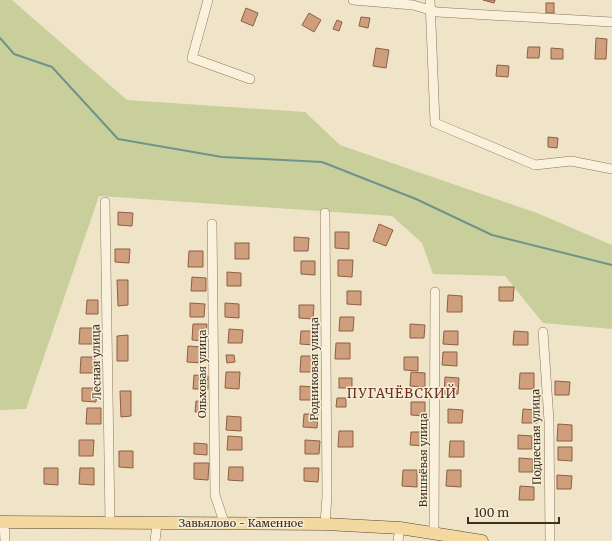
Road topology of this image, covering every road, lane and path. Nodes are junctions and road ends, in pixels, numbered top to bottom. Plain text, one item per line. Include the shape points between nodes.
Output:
1 (208, 0) edge
2 (353, 0) edge
3 (430, 4) edge
4 (612, 22) edge
5 (250, 79) dead end
6 (612, 169) edge
7 (105, 202) dead end
8 (325, 213) dead end
9 (212, 224) dead end
10 (435, 292) dead end
11 (543, 332) dead end
12 (2, 522) edge
13 (110, 522) junction
14 (224, 522) junction
15 (157, 523) junction
16 (325, 524) junction
17 (400, 528) junction
18 (434, 532) junction
19 (5, 541) edge
20 (156, 541) edge
21 (398, 541) edge
22 (482, 541) edge
23 (550, 541) edge

1 - 5 street via 192,58
2 - 3 street
3 - 4 street via 438,12
3 - 6 street via 435,123 535,164 571,162
7 - 13 street, Лесная улица
8 - 16 street, Родниковая улица
9 - 14 street, Ольховая улица via 215,495
10 - 18 street, Вишнёвая улица
11 - 23 street, Подлесная улица via 549,420
12 - 13 main road, Завьялово - Каменное
12 - 19 street
13 - 15 main road, Завьялово - Каменное
14 - 15 main road, Завьялово - Каменное
14 - 16 main road, Завьялово - Каменное
15 - 20 street
16 - 17 main road, Завьялово - Каменное
17 - 18 main road, Завьялово - Каменное
17 - 21 street
18 - 22 main road, Завьялово - Каменное

